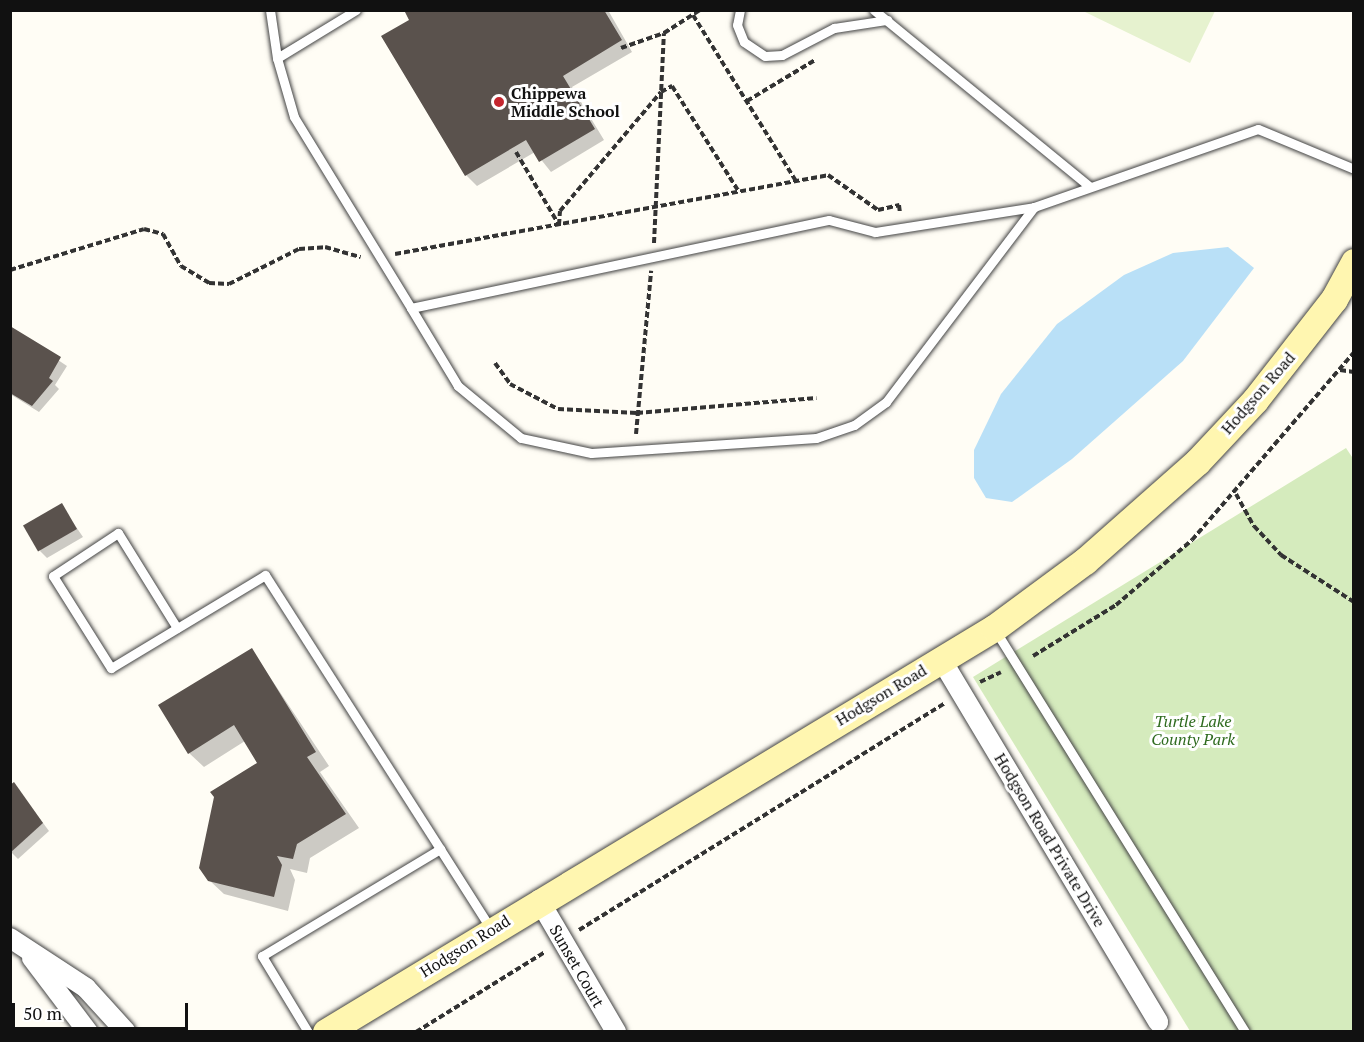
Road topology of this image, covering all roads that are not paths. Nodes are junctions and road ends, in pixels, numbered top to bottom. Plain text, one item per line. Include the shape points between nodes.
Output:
1 (270, 10) edge
2 (356, 10) edge
3 (740, 10) edge
4 (874, 10) edge
5 (888, 15) edge
6 (277, 58) junction
7 (1353, 169) edge
8 (1089, 186) junction
9 (1034, 207) junction
10 (1353, 262) edge
11 (411, 308) junction
12 (177, 628) junction
13 (994, 628) junction
14 (941, 659) junction
15 (440, 849) junction
16 (539, 900) junction
17 (490, 929) junction
18 (10, 938) edge
19 (29, 953) junction
20 (1158, 1022) dead end
21 (88, 1032) edge
22 (126, 1032) edge
23 (308, 1032) edge
24 (326, 1032) edge
25 (616, 1032) edge
26 (1245, 1032) edge

1 - 6 lane
2 - 6 lane
3 - 5 lane via 737,25 744,42 765,56 782,55 834,28
4 - 5 lane
5 - 8 lane
6 - 11 lane via 294,117
7 - 8 lane via 1258,129
8 - 9 lane
9 - 11 lane via 875,232 829,220
9 - 11 lane via 886,402 854,425 816,438 591,453 521,438 458,386
10 - 13 main road, Hodgson Road via 1309,333 1197,462 1084,561
12 - 12 lane via 111,669 53,576 118,533
12 - 15 lane via 265,574
13 - 14 main road, Hodgson Road
13 - 26 lane
14 - 16 main road, Hodgson Road
14 - 20 street, Hodgson Road Private Drive
15 - 17 lane
15 - 23 lane via 262,956
16 - 17 main road, Hodgson Road
16 - 25 street, Sunset Court
17 - 24 main road, Hodgson Road
18 - 19 street
19 - 21 street
19 - 22 street via 86,988

